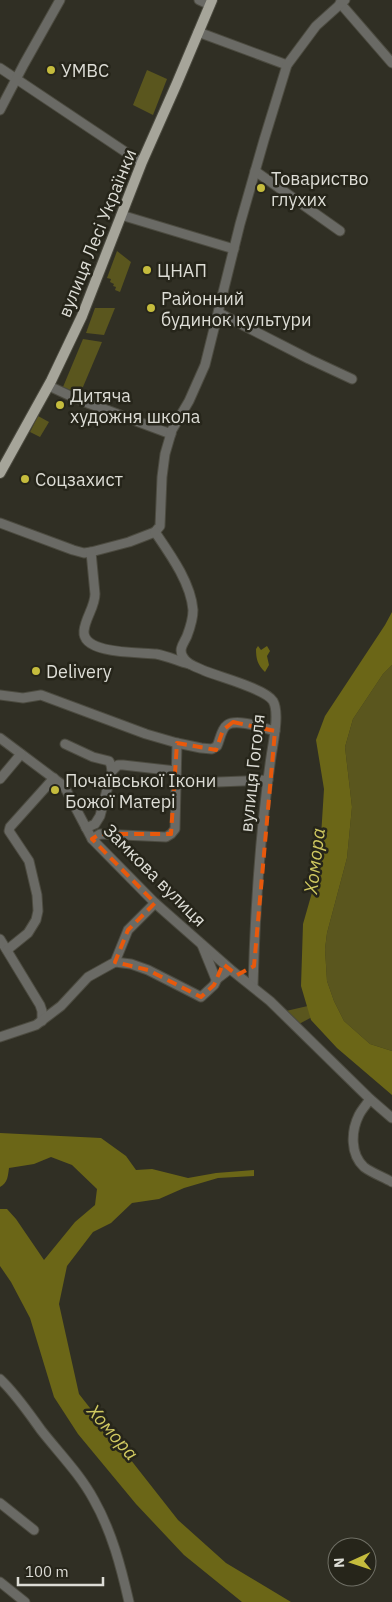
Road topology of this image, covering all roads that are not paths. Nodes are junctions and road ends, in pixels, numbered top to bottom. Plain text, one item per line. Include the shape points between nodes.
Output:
1 (60, 0) edge
2 (199, 0) edge
3 (211, 2) edge
4 (343, 2) edge
5 (198, 32) junction
6 (392, 63) edge
7 (287, 65) junction
8 (0, 68) edge
9 (15, 79) junction
10 (0, 110) edge
11 (142, 162) junction
12 (255, 171) junction
13 (121, 215) junction
14 (340, 230) dead end
15 (234, 248) junction
16 (219, 313) junction
17 (352, 379) dead end
18 (50, 384) junction
19 (172, 432) junction
20 (0, 473) edge
21 (0, 523) edge
22 (155, 532) junction
23 (91, 552) junction
24 (181, 648) junction
25 (170, 658) junction
26 (189, 664) junction
27 (0, 695) edge
28 (275, 731) junction
29 (0, 738) edge
30 (177, 743) junction
31 (65, 744) dead end
32 (21, 754) junction
33 (109, 761) junction
34 (123, 764) junction
35 (112, 771) junction
36 (176, 776) junction
37 (54, 778) junction
38 (0, 779) edge
39 (268, 780) junction
40 (91, 826) junction
41 (96, 836) junction
42 (155, 903) junction
43 (0, 941) edge
44 (201, 943) junction
45 (7, 950) junction
46 (115, 962) junction
47 (254, 966) junction
48 (234, 972) junction
49 (217, 979) junction
50 (253, 987) junction
51 (41, 1008) junction
52 (51, 1014) junction
53 (42, 1021) junction
54 (0, 1037) edge
55 (370, 1099) junction
56 (392, 1118) edge
57 (392, 1182) edge
58 (0, 1379) edge
59 (0, 1503) edge
60 (34, 1530) dead end
61 (0, 1582) edge
62 (25, 1602) edge
63 (129, 1602) edge

1 - 9 street
2 - 3 street
3 - 5 main road, вулиця Лесі Українки
4 - 6 street
4 - 7 street via 316,26
5 - 7 street
5 - 11 main road, вулиця Лесі Українки
7 - 12 street
8 - 9 street
9 - 10 street
9 - 11 street
11 - 13 main road, вулиця Лесі Українки
12 - 14 street
12 - 15 street
13 - 15 street
13 - 18 main road, вулиця Лесі Українки via 82,316
15 - 16 street
16 - 17 street
16 - 19 street via 205,365
18 - 19 street via 77,399
18 - 20 main road, вулиця Лесі Українки
19 - 22 street via 162,477 160,526
21 - 23 street via 73,550
22 - 23 street
22 - 24 street via 176,564 191,601 192,620
23 - 25 street, вулиця Гоголя via 95,600 84,632 89,642 115,652 139,652
24 - 25 street
24 - 26 street via 183,658
25 - 26 street, вулиця Гоголя
26 - 28 street, вулиця Гоголя via 261,690 274,704
27 - 30 street via 23,698 41,695
28 - 30 street via 233,722 223,730 217,746 212,749
28 - 39 street, вулиця Гоголя
29 - 32 street, Замкова вулиця
30 - 36 street
31 - 33 street
32 - 37 street, Замкова вулиця
32 - 38 street
33 - 34 street
33 - 35 street
34 - 35 street
34 - 36 street
35 - 40 street via 100,816
36 - 39 street via 218,782
36 - 41 street via 175,829 171,834
37 - 40 street, Замкова вулиця via 64,786
37 - 45 street via 10,827 9,831 29,861 38,911 28,933
39 - 47 street, вулиця Гоголя
40 - 41 street, Замкова вулиця
41 - 42 street, Замкова вулиця
42 - 44 street, Замкова вулиця
42 - 46 street via 128,930
43 - 45 street
44 - 48 street, Замкова вулиця
44 - 49 street
45 - 51 street
46 - 49 street via 148,970 201,997
46 - 52 street via 88,977
47 - 48 street via 250,971
47 - 50 street, вулиця Гоголя
48 - 49 street
48 - 50 street, Замкова вулиця
50 - 55 street, Замкова вулиця
51 - 52 street
51 - 53 street
52 - 53 street
53 - 54 street
55 - 56 street, Замкова вулиця
55 - 57 street via 354,1130 354,1150 365,1167
58 - 63 street via 12,1390 94,1500 108,1528
59 - 60 street
61 - 62 street

